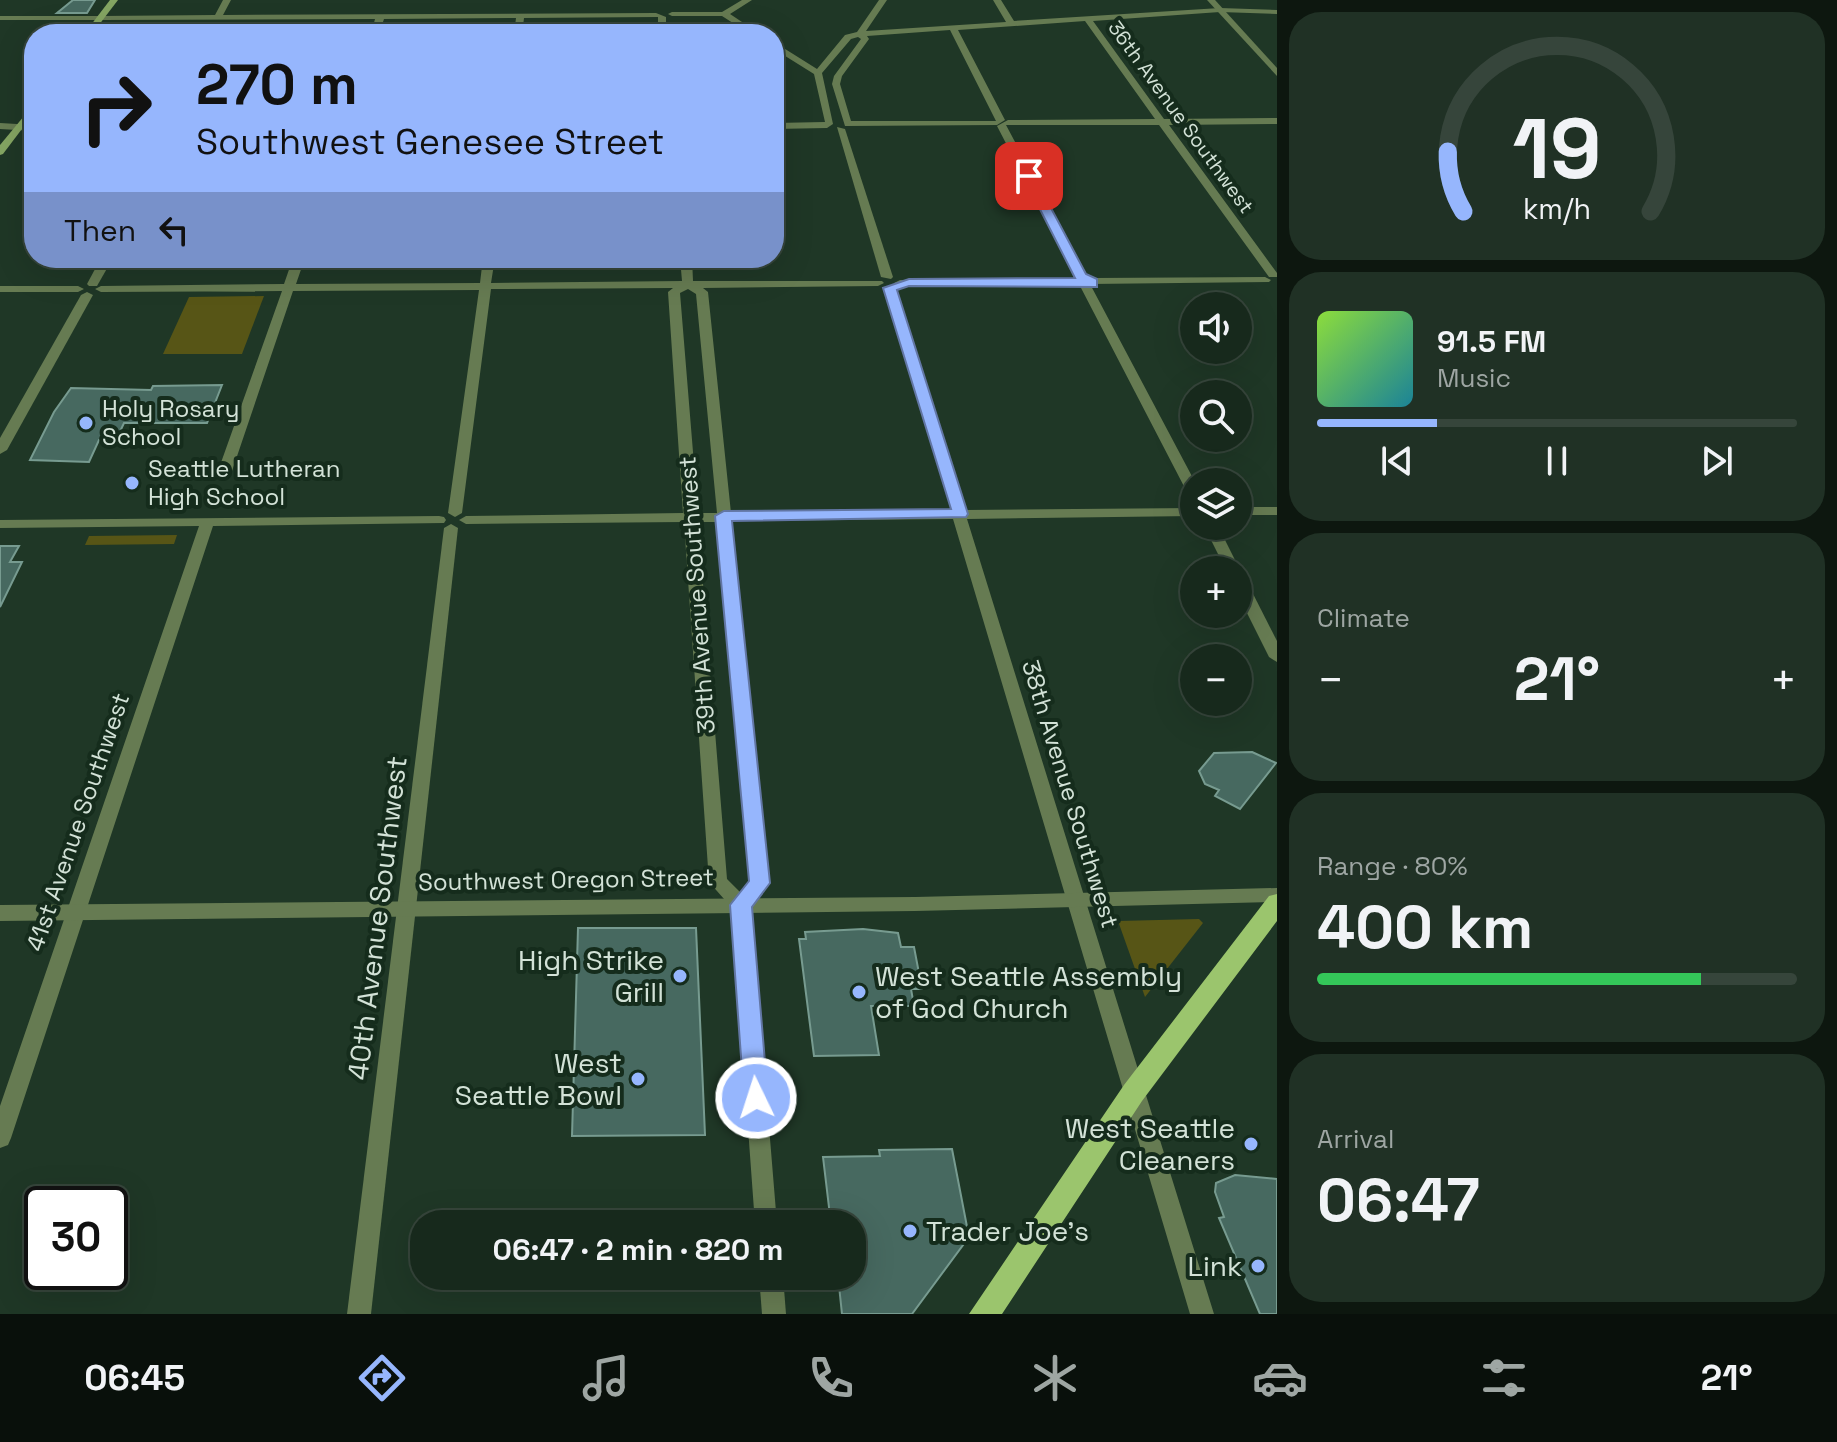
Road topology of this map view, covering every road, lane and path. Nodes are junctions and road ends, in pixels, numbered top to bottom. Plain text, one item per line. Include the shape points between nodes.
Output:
1 (114, 0) edge
2 (227, 0) edge
3 (335, 0) edge
4 (441, 0) edge
5 (550, 0) edge
6 (748, 0) edge
7 (883, 0) edge
8 (997, 0) edge
9 (1211, 0) edge
10 (1113, 6) dead end
11 (1220, 10) junction
12 (1277, 12) edge
13 (664, 14) junction
14 (724, 14) junction
15 (549, 16) junction
16 (380, 17) junction
17 (437, 17) junction
18 (520, 17) junction
19 (1121, 17) junction
20 (0, 18) edge
21 (100, 18) junction
22 (217, 18) junction
23 (239, 18) junction
24 (327, 18) junction
25 (1087, 19) junction
26 (96, 24) edge
27 (236, 24) edge
28 (378, 24) edge
29 (519, 24) edge
30 (663, 24) edge
31 (740, 24) edge
32 (1011, 24) junction
33 (953, 28) junction
34 (860, 34) junction
35 (784, 51) edge
36 (818, 73) junction
37 (1277, 73) edge
38 (24, 121) edge
39 (1277, 121) edge
40 (1163, 122) junction
41 (1001, 123) junction
42 (828, 124) junction
43 (845, 125) junction
44 (0, 126) edge
45 (784, 126) edge
46 (19, 128) junction
47 (24, 128) edge
48 (0, 152) edge
49 (102, 268) edge
50 (296, 268) edge
51 (488, 268) edge
52 (687, 268) edge
53 (1273, 279) edge
54 (1083, 281) junction
55 (889, 282) junction
56 (688, 284) junction
57 (486, 286) junction
58 (289, 287) junction
59 (0, 289) edge
60 (90, 289) junction
61 (0, 450) edge
62 (1181, 468) edge
63 (225, 471) dead end
64 (1252, 511) edge
65 (1277, 511) edge
66 (1180, 512) edge
67 (960, 514) junction
68 (724, 516) junction
69 (691, 517) junction
70 (453, 520) junction
71 (207, 523) junction
72 (0, 524) edge
73 (1252, 608) edge
74 (1277, 657) edge
75 (1277, 895) edge
76 (1075, 901) junction
77 (1277, 903) edge
78 (741, 905) junction
79 (406, 908) junction
80 (75, 912) junction
81 (0, 913) edge
82 (1133, 1093) junction
83 (0, 1138) edge
84 (765, 1210) edge
85 (772, 1290) edge
86 (359, 1314) edge
87 (774, 1314) edge
88 (984, 1314) edge
89 (1202, 1314) edge

1 - 21 main road
2 - 22 street
3 - 24 street
4 - 17 street
5 - 15 street
6 - 14 street
7 - 34 street
8 - 32 street
9 - 11 street
10 - 19 street, 36th Avenue Southwest
11 - 12 street
11 - 19 street
11 - 37 street
13 - 14 street
13 - 15 street
13 - 30 street
14 - 31 street
15 - 18 street
16 - 17 street
16 - 24 street
16 - 28 street
17 - 18 street
18 - 29 street
19 - 25 street
20 - 21 street
21 - 22 street
21 - 26 main road
22 - 23 street
23 - 24 street
23 - 27 street
25 - 32 street
25 - 40 street, 36th Avenue Southwest
32 - 33 street
33 - 34 street
33 - 41 street
34 - 36 street via 848,37
34 - 43 street, 38th Avenue Southwest via 865,39 836,84
35 - 36 street
36 - 42 street
38 - 46 main road
39 - 40 street
40 - 41 street
40 - 53 street, 36th Avenue Southwest
41 - 43 street
41 - 54 street
42 - 43 street
42 - 45 street
43 - 55 street, 38th Avenue Southwest
44 - 46 street
46 - 47 street
46 - 48 main road
49 - 60 street
50 - 58 street
51 - 57 street, 40th Avenue Southwest
52 - 56 street, 39th Avenue Southwest
53 - 54 street
54 - 55 street
54 - 62 street
55 - 56 street
55 - 67 street, 38th Avenue Southwest
56 - 57 street
56 - 68 street, 39th Avenue Southwest via 702,292
56 - 69 street, 39th Avenue Southwest via 674,292
57 - 58 street
57 - 70 street, 40th Avenue Southwest
58 - 60 street
58 - 63 street
59 - 60 street
60 - 61 street
64 - 65 street
66 - 67 street
67 - 68 street
67 - 76 street, 38th Avenue Southwest
68 - 69 street
68 - 78 street, 39th Avenue Southwest via 760,883
69 - 70 street
69 - 78 street, 39th Avenue Southwest via 718,882
70 - 71 street
70 - 79 street, 40th Avenue Southwest
71 - 72 street
71 - 80 street, 41st Avenue Southwest
73 - 74 street
75 - 76 street, Southwest Oregon Street
76 - 78 street, Southwest Oregon Street
76 - 82 street, 38th Avenue Southwest
77 - 82 main road
78 - 79 street, Southwest Oregon Street
78 - 84 street
79 - 80 street, Southwest Oregon Street
79 - 86 street, 40th Avenue Southwest
80 - 81 street, Southwest Oregon Street
80 - 83 street, 41st Avenue Southwest
82 - 88 main road
82 - 89 street, 38th Avenue Southwest
85 - 87 street

